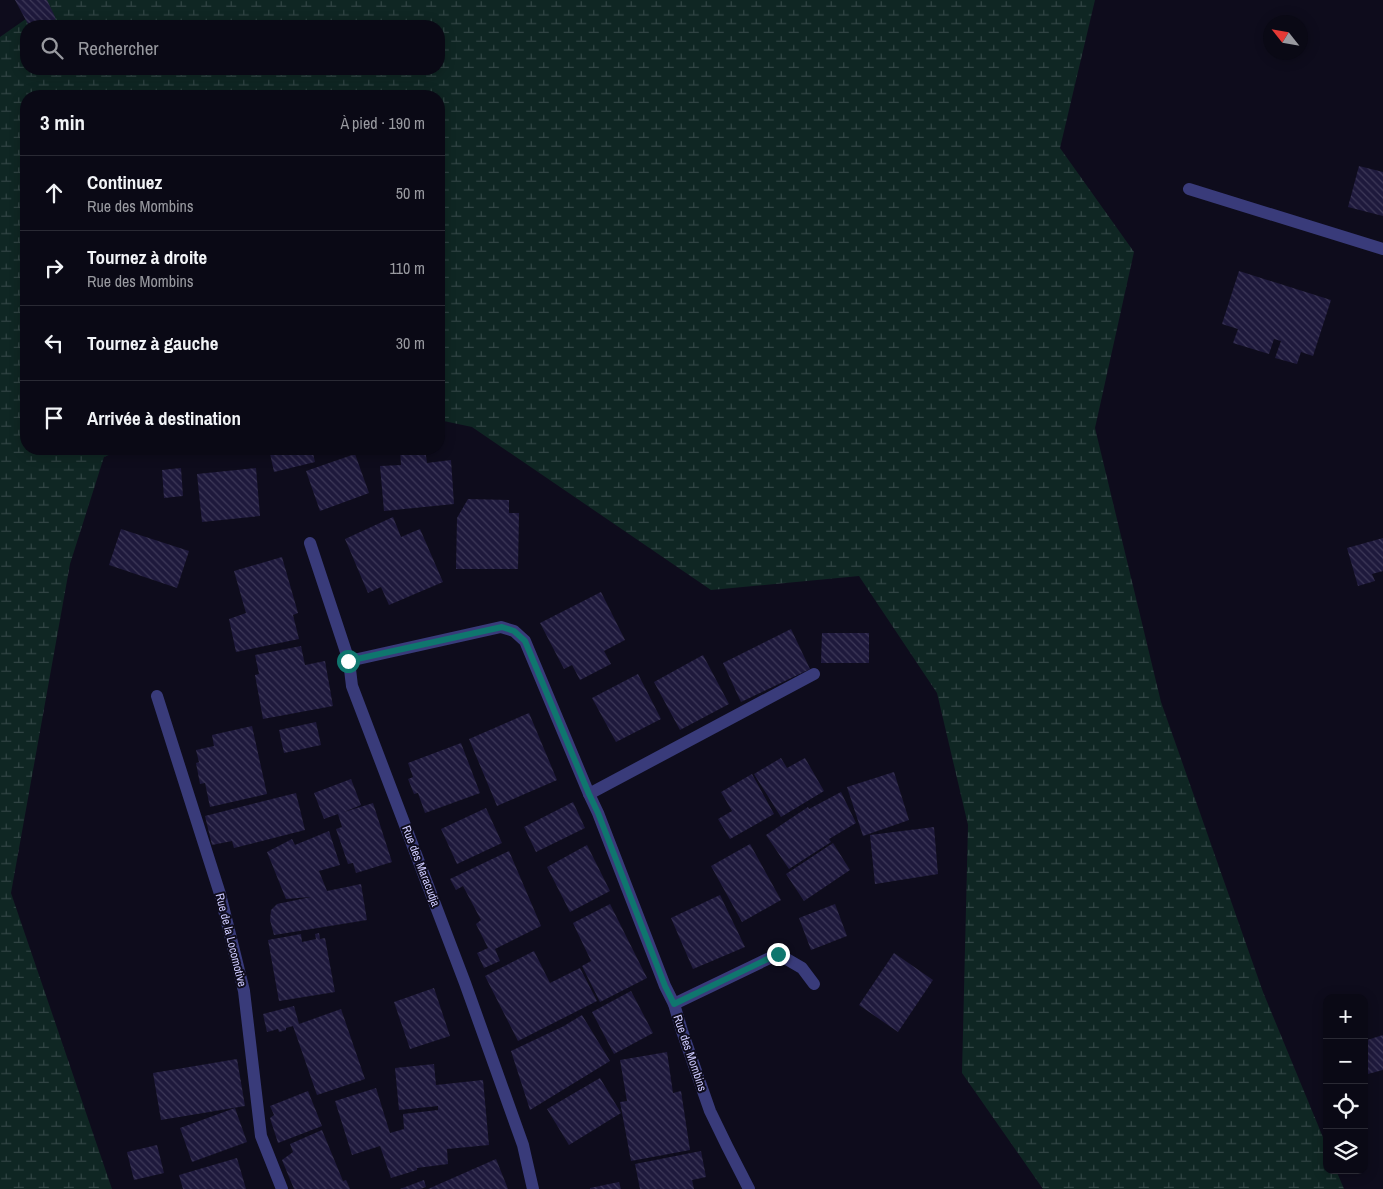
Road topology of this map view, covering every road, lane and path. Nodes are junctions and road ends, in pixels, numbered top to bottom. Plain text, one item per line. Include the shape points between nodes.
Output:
1 (1189, 189) dead end
2 (1383, 249) edge
3 (310, 542) dead end
4 (348, 661) junction
5 (814, 674) dead end
6 (157, 696) dead end
7 (589, 794) junction
8 (814, 984) dead end
9 (674, 1004) junction
10 (282, 1189) edge
11 (533, 1189) edge
12 (749, 1189) edge

1 - 2 street
3 - 4 street, Rue des Maracudja
4 - 7 street, Rue des Mombins via 502,627 514,631 525,641
4 - 11 street, Rue des Maracudja via 352,686 466,983 523,1145
5 - 7 street
6 - 10 street, Rue de la Locomotive via 220,894 242,981 261,1136
7 - 9 street, Rue des Mombins
8 - 9 street via 802,968 778,954
9 - 12 street, Rue des Mombins via 710,1111

